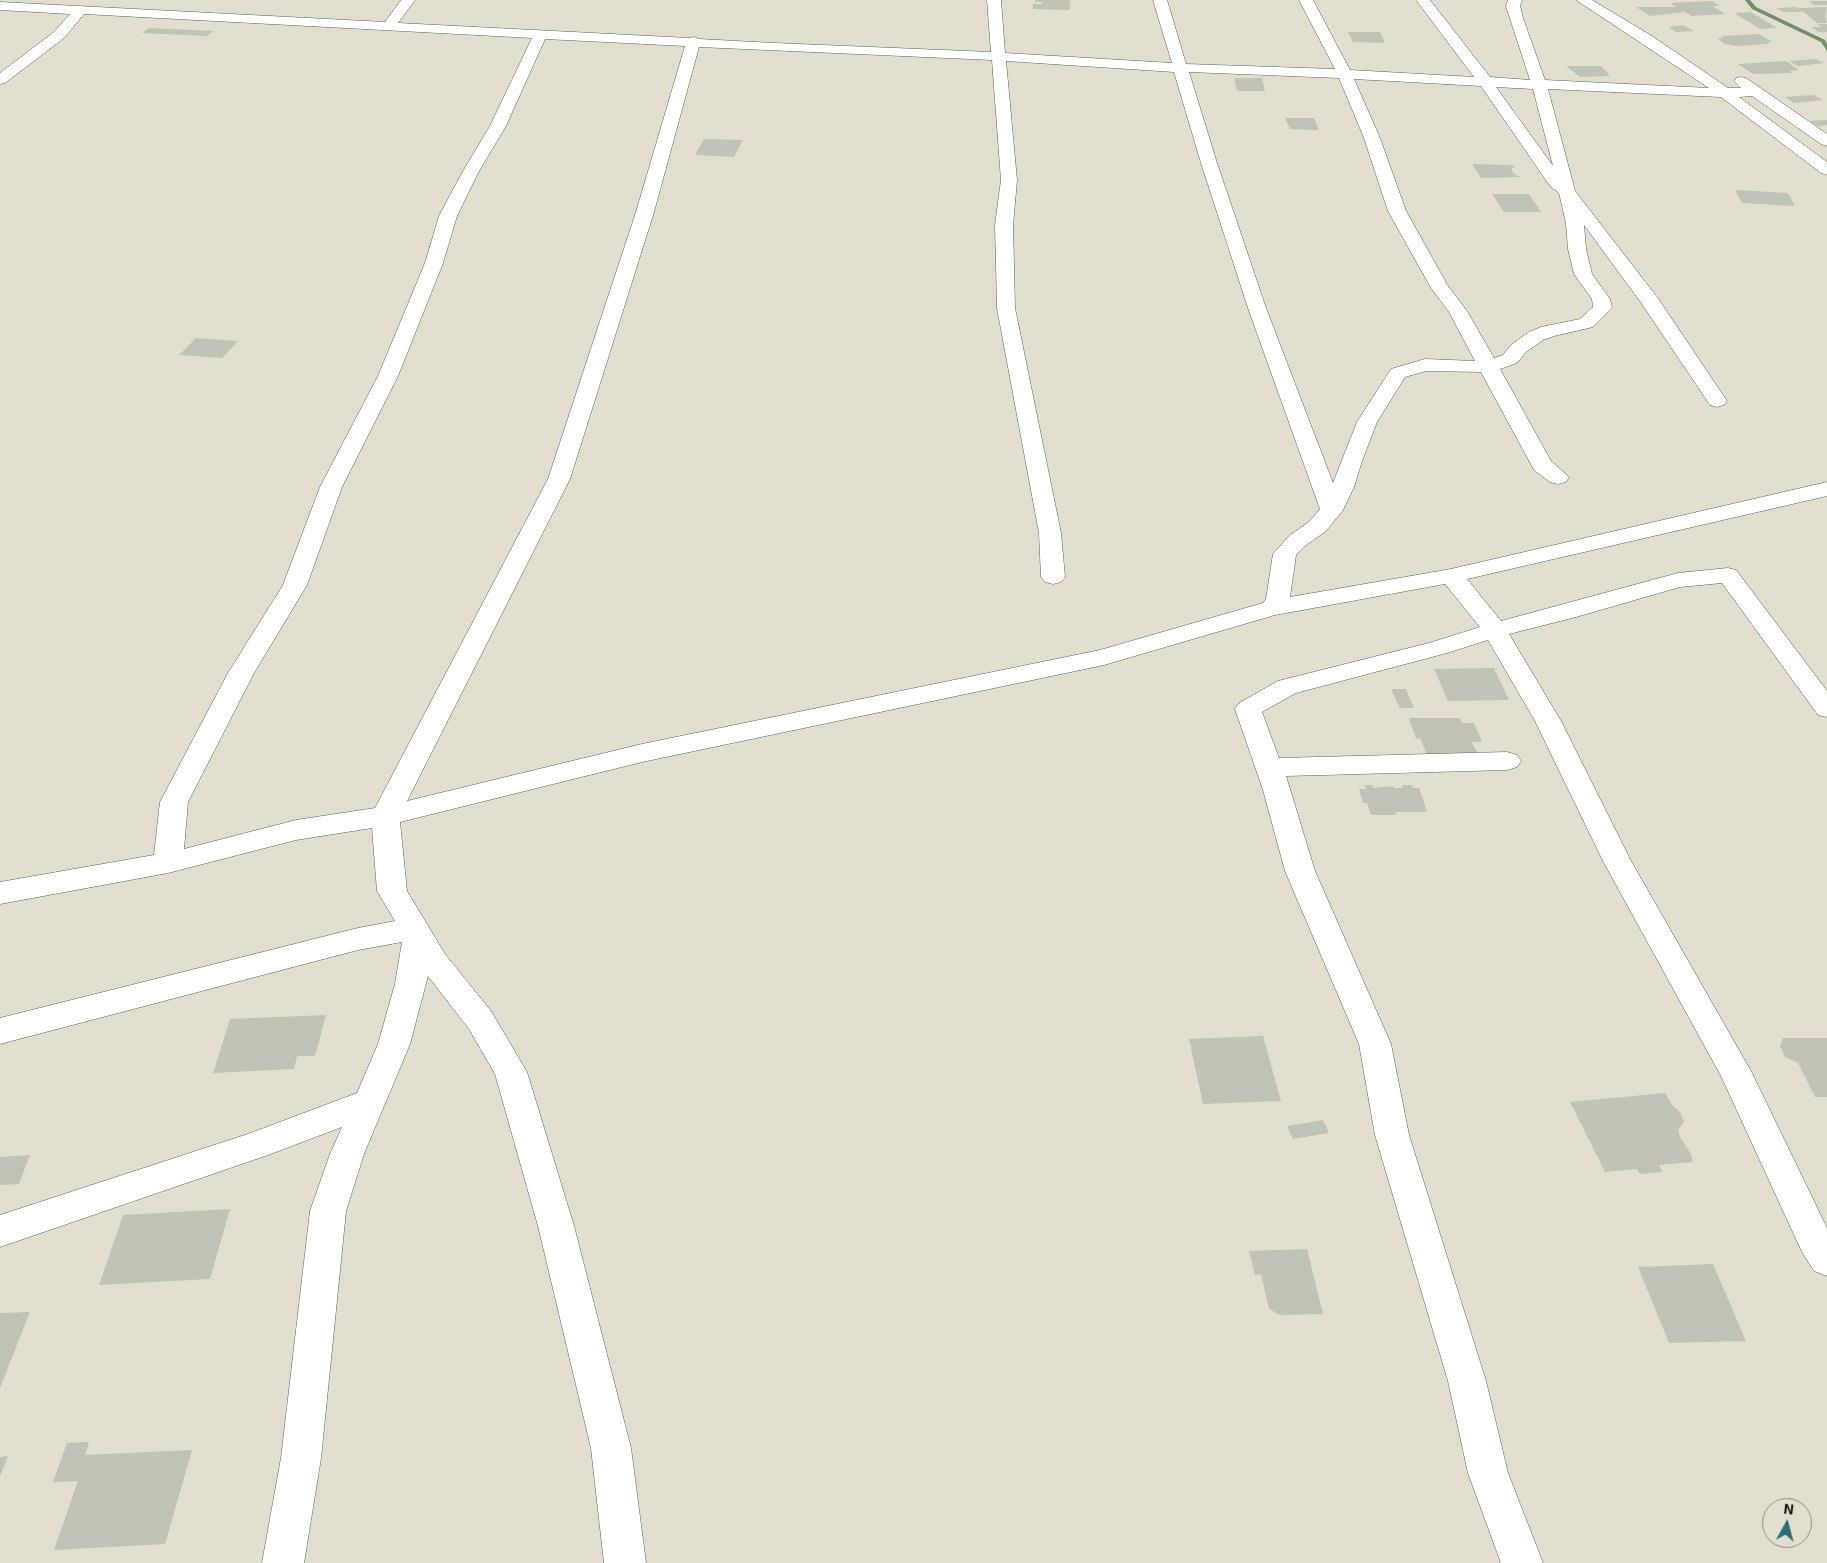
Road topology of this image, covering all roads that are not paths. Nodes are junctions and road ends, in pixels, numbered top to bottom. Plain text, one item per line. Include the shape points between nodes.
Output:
1 (408, 0) edge
2 (994, 0) edge
3 (1160, 0) edge
4 (1306, 0) edge
5 (1423, 0) edge
6 (1515, 0) edge
7 (1583, 0) edge
8 (0, 6) edge
9 (257, 6) dead end
10 (81, 10) junction
11 (245, 19) junction
12 (389, 26) junction
13 (540, 35) junction
14 (694, 41) junction
15 (999, 56) junction
16 (1181, 67) junction
17 (1344, 74) junction
18 (1728, 74) dead end
19 (0, 80) edge
20 (1484, 81) junction
21 (1540, 84) junction
22 (1755, 91) junction
23 (1726, 93) junction
24 (1827, 141) edge
25 (1827, 170) edge
26 (1567, 191) junction
27 (1489, 366) junction
28 (1716, 401) dead end
29 (1558, 477) dead end
30 (1827, 489) edge
31 (1332, 510) junction
32 (1451, 576) junction
33 (1053, 577) dead end
34 (1272, 608) junction
35 (1494, 630) junction
36 (1827, 709) edge
37 (1507, 761) dead end
38 (1269, 767) junction
39 (385, 816) junction
40 (168, 863) junction
41 (0, 894) edge
42 (416, 932) junction
43 (0, 1031) edge
44 (369, 1102) junction
45 (0, 1231) edge
46 (1827, 1260) edge
47 (283, 1563) edge
48 (625, 1563) edge
49 (1522, 1563) edge

1 - 12 street
2 - 15 street
3 - 16 street
4 - 17 street
5 - 20 street
6 - 21 street via 1516,18
7 - 23 street
8 - 10 street
9 - 11 street
10 - 11 street
10 - 19 street via 59,35
11 - 12 street
12 - 13 street
13 - 14 street
13 - 40 street via 498,126 448,216 434,264 388,376 331,487 295,585 241,673 174,802
14 - 15 street
14 - 39 street via 645,212 559,478
15 - 16 street
15 - 33 street via 1009,180 1004,225 1006,308 1050,533
16 - 17 street
16 - 31 street via 1257,308
17 - 20 street
17 - 27 street via 1372,138 1397,211
18 - 22 street
20 - 21 street
20 - 26 street via 1556,182
21 - 23 street
21 - 26 street
22 - 23 street
22 - 24 street
23 - 25 street
26 - 27 street via 1583,274 1601,299 1602,308 1586,323 1536,336 1510,359
26 - 28 street via 1650,301
27 - 29 street via 1542,465
27 - 31 street via 1425,365 1398,373 1367,422 1344,487
30 - 32 street
31 - 34 street via 1285,554 1278,599
32 - 34 street
32 - 35 street
34 - 39 street via 1104,657 642,753
35 - 36 street via 1678,580 1728,575
35 - 38 street via 1287,687 1248,709
35 - 46 street via 1548,721 1616,861 1736,1073
37 - 38 street
38 - 49 street via 1300,871 1375,1044 1392,1135 1467,1381 1488,1473
39 - 40 street via 296,830
39 - 42 street via 392,891
40 - 41 street
42 - 43 street via 358,939
42 - 44 street via 412,984 394,1044
42 - 48 street via 434,962 480,1020 511,1072 556,1226 611,1448
44 - 45 street via 256,1145
44 - 47 street via 328,1211 301,1458

